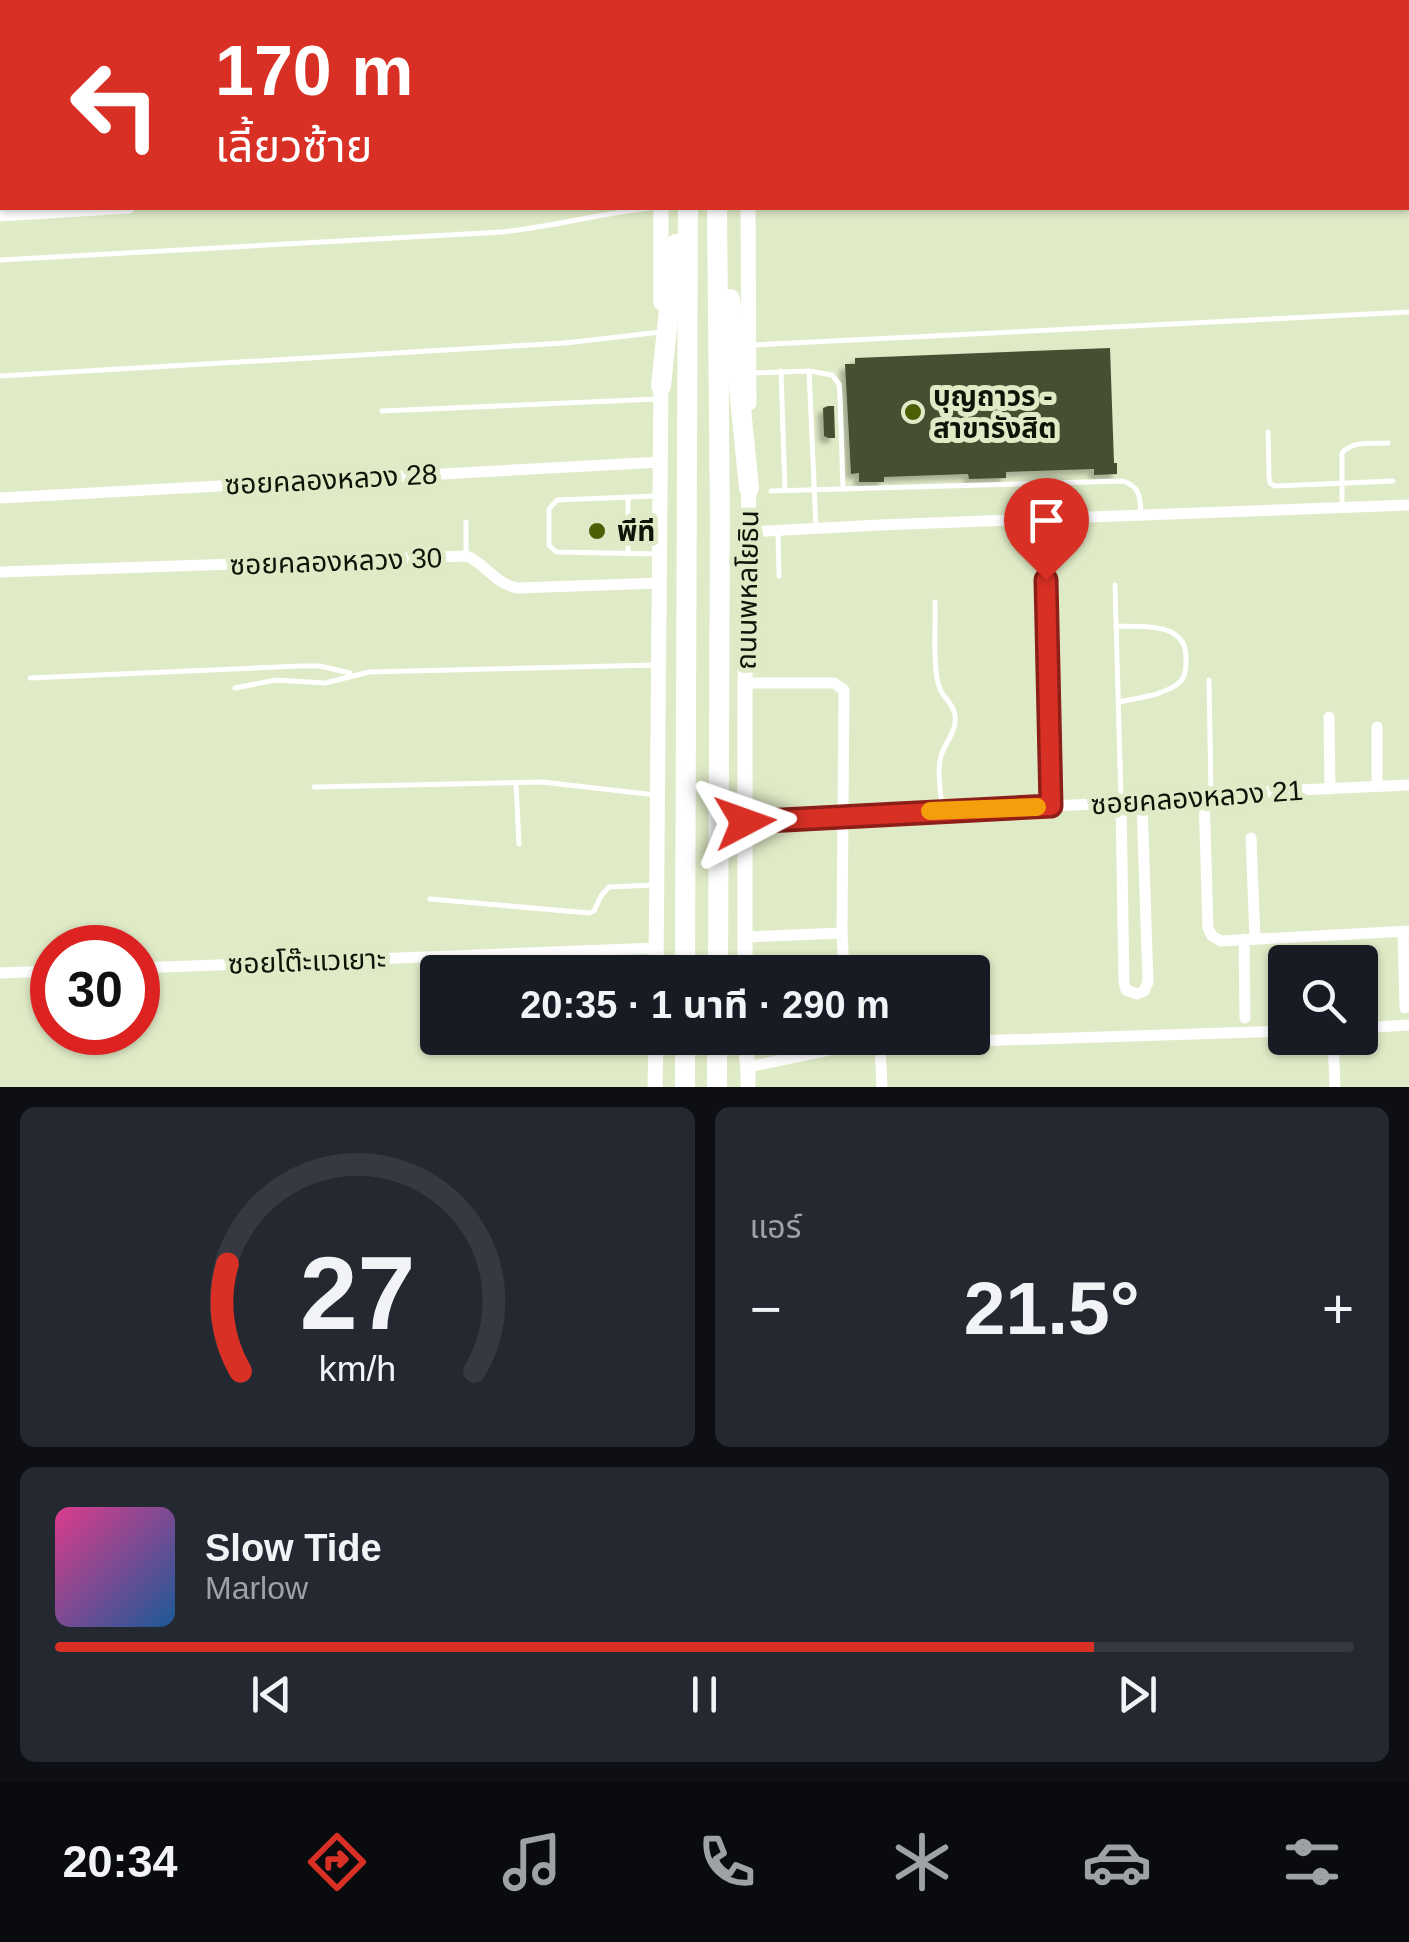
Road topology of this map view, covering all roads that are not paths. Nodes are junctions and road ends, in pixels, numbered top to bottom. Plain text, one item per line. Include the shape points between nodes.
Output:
1 (97, 210) edge
2 (630, 210) edge
3 (662, 210) edge
4 (680, 210) edge
5 (688, 210) edge
6 (719, 210) edge
7 (719, 210) edge
8 (748, 210) edge
9 (0, 216) edge
10 (0, 260) edge
11 (1409, 312) edge
12 (662, 332) junction
13 (749, 345) junction
14 (781, 371) junction
15 (809, 371) junction
16 (749, 373) junction
17 (0, 376) edge
18 (661, 392) junction
19 (382, 411) dead end
20 (1268, 432) dead end
21 (1388, 443) dead end
22 (661, 462) junction
23 (1393, 481) dead end
24 (1341, 484) junction
25 (749, 488) junction
26 (843, 489) junction
27 (814, 490) junction
28 (771, 491) dead end
29 (785, 491) junction
30 (661, 496) junction
31 (628, 497) junction
32 (0, 498) edge
33 (1409, 505) edge
34 (1342, 507) junction
35 (1141, 515) junction
36 (466, 522) dead end
37 (816, 528) junction
38 (778, 530) junction
39 (748, 532) junction
40 (628, 554) junction
41 (661, 554) junction
42 (466, 556) junction
43 (0, 572) edge
44 (780, 576) dead end
45 (1046, 580) dead end
46 (660, 583) junction
47 (1115, 585) dead end
48 (936, 602) dead end
49 (1116, 626) junction
50 (660, 665) junction
51 (353, 674) junction
52 (30, 678) dead end
53 (1209, 680) dead end
54 (745, 683) junction
55 (234, 688) dead end
56 (1118, 702) junction
57 (1329, 717) dead end
58 (1377, 727) dead end
59 (516, 783) junction
60 (1409, 785) edge
61 (1377, 786) junction
62 (314, 787) dead end
63 (1330, 789) junction
64 (1208, 795) junction
65 (659, 796) junction
66 (1142, 802) junction
67 (1121, 803) junction
68 (1051, 806) junction
69 (942, 811) junction
70 (842, 815) junction
71 (745, 822) junction
72 (1251, 838) dead end
73 (518, 844) dead end
74 (658, 885) junction
75 (430, 899) dead end
76 (1406, 932) edge
77 (842, 933) junction
78 (745, 937) junction
79 (1249, 939) junction
80 (657, 948) junction
81 (657, 955) edge
82 (685, 955) edge
83 (718, 955) edge
84 (745, 955) edge
85 (843, 955) edge
86 (160, 967) edge
87 (30, 972) edge
88 (0, 973) edge
89 (1405, 1008) dead end
90 (1245, 1018) dead end
91 (1409, 1025) edge
92 (1378, 1027) edge
93 (1268, 1032) edge
94 (990, 1040) edge
95 (656, 1055) edge
96 (685, 1055) edge
97 (717, 1055) edge
98 (741, 1055) edge
99 (746, 1055) edge
100 (806, 1055) edge
101 (881, 1055) edge
102 (1333, 1055) edge
103 (748, 1067) junction
104 (655, 1087) edge
105 (685, 1087) edge
106 (717, 1087) edge
107 (738, 1087) edge
108 (748, 1087) edge
109 (882, 1087) edge
110 (1334, 1087) edge

1 - 9 street
2 - 10 lane via 502,232
3 - 12 main road
4 - 18 highway
5 - 82 highway
6 - 25 highway
7 - 83 highway, ถนนพหลโยธิน
8 - 13 main road, ถนนพหลโยธิน
11 - 13 lane
12 - 17 lane
12 - 18 main road
13 - 16 main road, ถนนพหลโยธิน
14 - 15 lane
14 - 16 lane
14 - 29 lane
15 - 26 lane via 832,375 838,384
15 - 27 lane
16 - 25 main road, ถนนพหลโยธิน
18 - 19 lane
18 - 22 main road
20 - 24 lane via 1275,486
21 - 24 lane via 1347,447
22 - 30 main road
22 - 32 street, ซอยคลองหลวง 28
23 - 24 lane
24 - 34 lane
25 - 39 main road, ถนนพหลโยธิน
26 - 27 lane
26 - 35 lane via 1124,481 1139,492
27 - 29 lane
27 - 37 lane
28 - 29 lane
30 - 31 lane
30 - 41 main road
31 - 40 lane
31 - 40 lane via 557,500 549,509 548,545 556,552
33 - 34 street
34 - 35 street
35 - 37 street
36 - 42 lane
37 - 38 street
38 - 39 street
38 - 44 lane
39 - 54 main road, ถนนพหลโยธิน
40 - 41 lane
41 - 46 main road
42 - 43 street, ซอยคลองหลวง 30
42 - 46 street, ซอยคลองหลวง 30 via 497,581 518,588
45 - 68 lane
46 - 50 main road
47 - 49 lane
48 - 69 lane via 937,676 956,713 940,762
49 - 56 lane
49 - 56 lane via 1154,627 1186,644 1179,683
50 - 51 lane
50 - 65 main road
51 - 52 lane via 300,666
51 - 55 lane via 325,683 276,680
53 - 64 lane
54 - 70 street via 834,683 844,690
54 - 71 main road, ถนนพหลโยธิน
56 - 67 lane
57 - 63 street
58 - 61 street
59 - 62 lane
59 - 65 lane
59 - 73 lane
60 - 61 street, ซอยคลองหลวง 21
61 - 63 street, ซอยคลองหลวง 21
63 - 64 street, ซอยคลองหลวง 21
64 - 66 street, ซอยคลองหลวง 21
64 - 79 street via 1208,928 1222,941
65 - 74 main road
66 - 67 street, ซอยคลองหลวง 21
66 - 67 street via 1148,982 1137,994 1124,982
67 - 68 street, ซอยคลองหลวง 21
68 - 69 street, ซอยคลองหลวง 21
69 - 70 street, ซอยคลองหลวง 21
70 - 71 street, ซอยคลองหลวง 21
70 - 77 street
71 - 78 main road, ถนนพหลโยธิน
72 - 79 street
74 - 75 lane via 609,887 589,912
74 - 80 main road
76 - 79 street
76 - 89 street
77 - 78 street
77 - 85 street
78 - 84 main road, ถนนพหลโยธิน
79 - 90 street
80 - 81 main road
80 - 86 street, ซอยโต๊ะแวเยาะ
87 - 88 street
91 - 92 street
93 - 94 street
95 - 104 main road
96 - 105 highway
97 - 106 highway
98 - 107 main road
99 - 103 main road
100 - 103 street
101 - 109 street
102 - 110 street
103 - 108 main road

